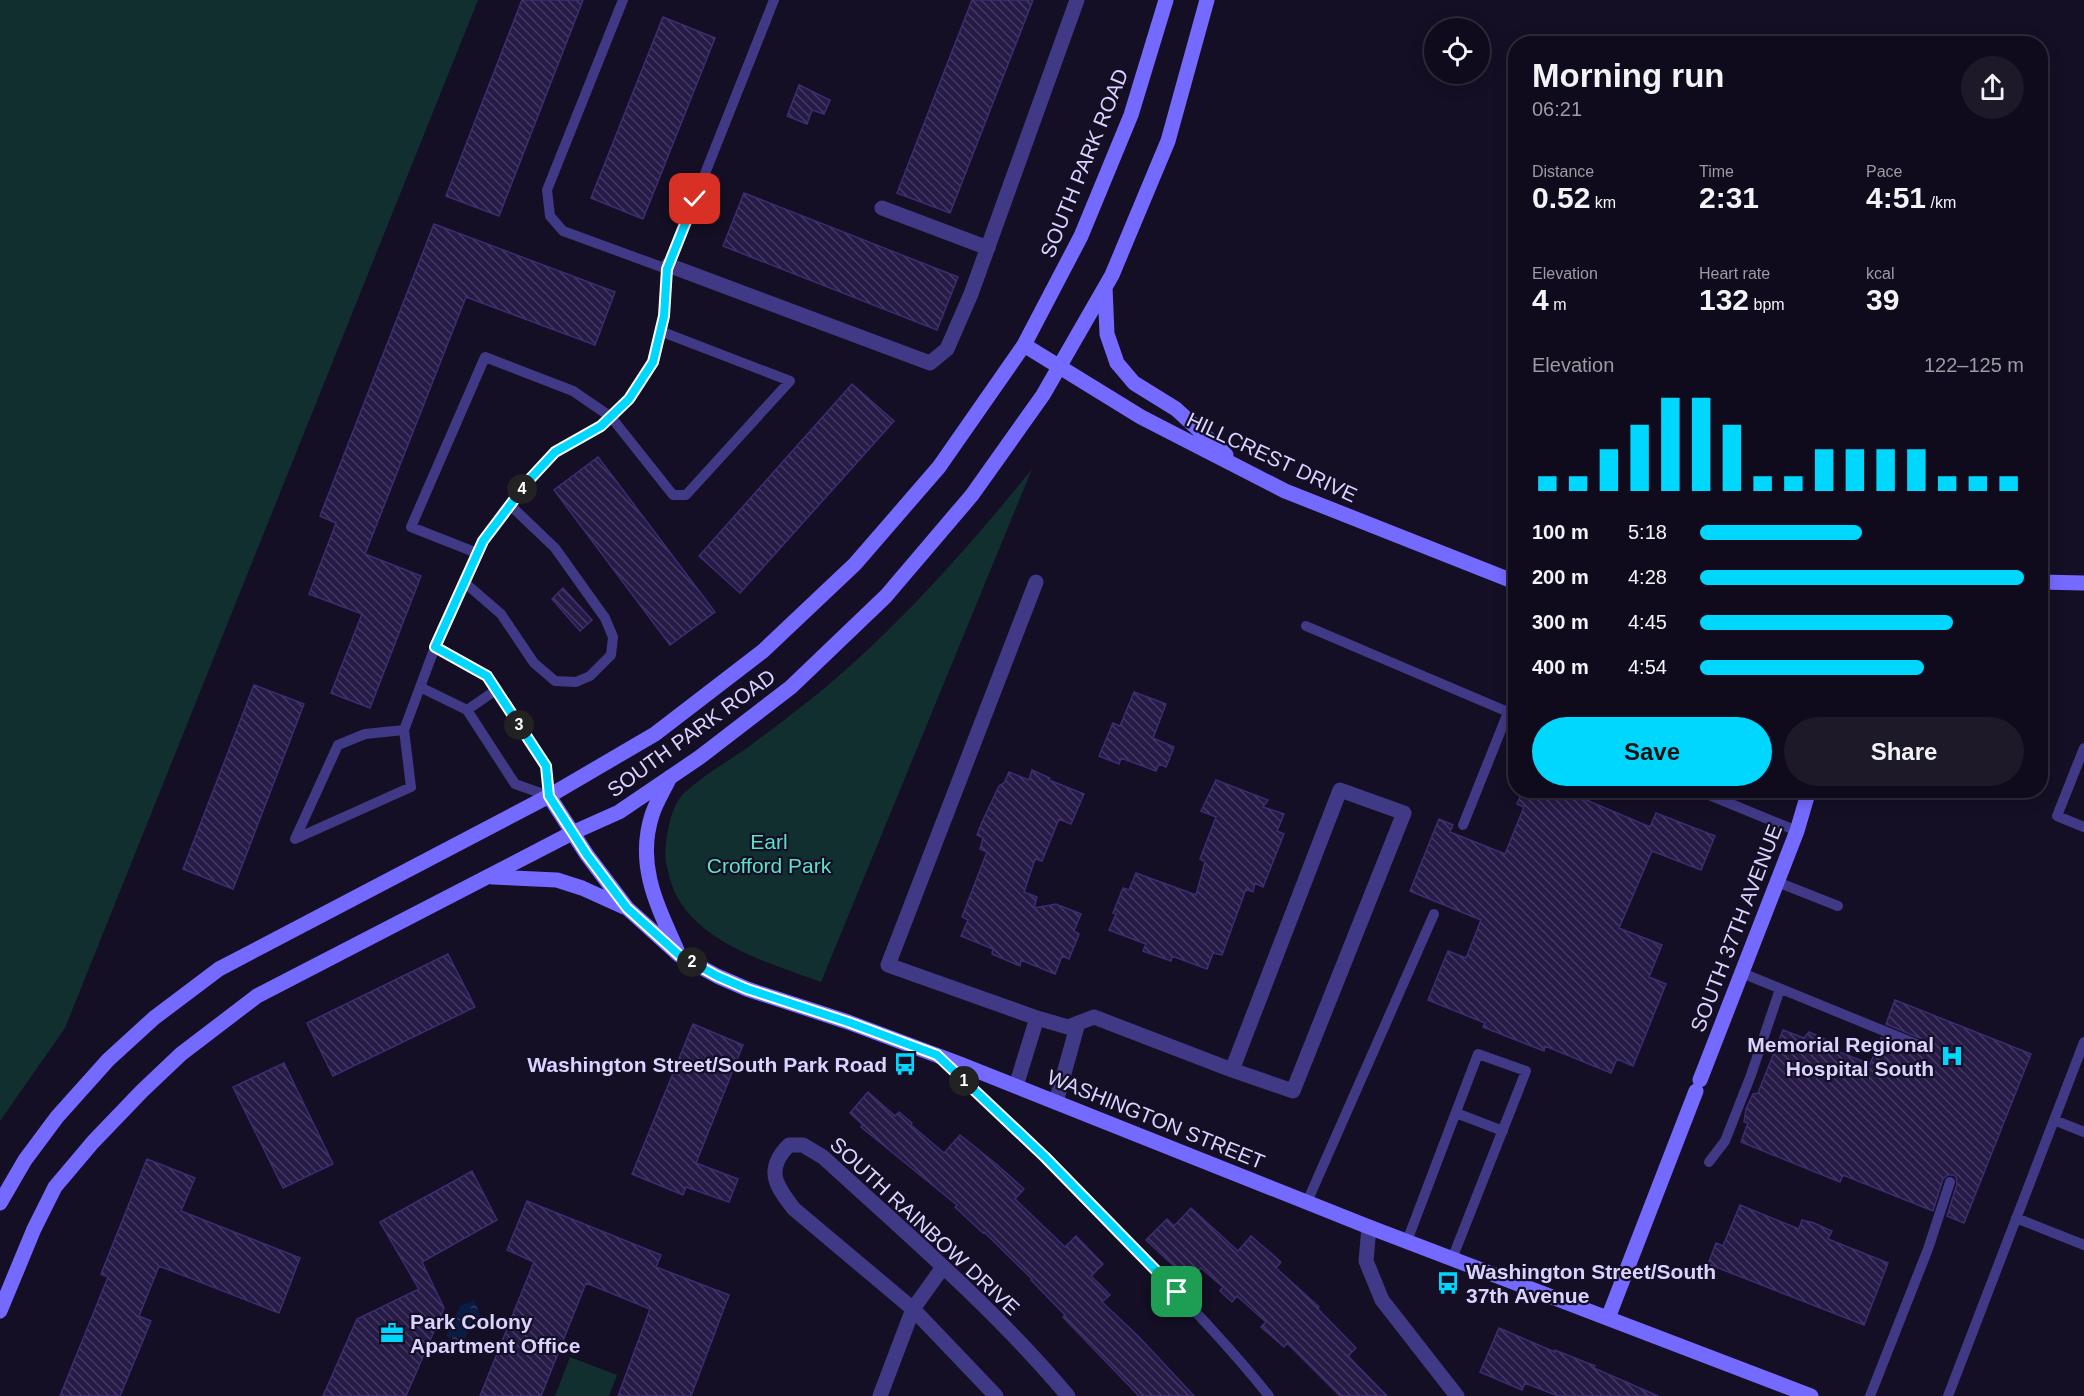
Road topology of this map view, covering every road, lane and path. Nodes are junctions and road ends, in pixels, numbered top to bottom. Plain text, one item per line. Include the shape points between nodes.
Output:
1 (623, 0) edge
2 (774, 0) edge
3 (1077, 0) edge
4 (1166, 0) edge
5 (1207, 0) edge
6 (882, 208) dead end
7 (988, 248) junction
8 (668, 267) junction
9 (1105, 287) junction
10 (660, 331) junction
11 (1023, 345) junction
12 (1059, 368) junction
13 (611, 417) junction
14 (1242, 469) junction
15 (510, 505) junction
16 (477, 553) junction
17 (1508, 579) edge
18 (464, 582) junction
19 (1036, 582) dead end
20 (2048, 582) edge
21 (2084, 583) edge
22 (1306, 626) dead end
23 (435, 647) junction
24 (420, 687) junction
25 (496, 690) junction
26 (467, 710) junction
27 (1508, 713) edge
28 (1508, 721) edge
29 (404, 730) junction
30 (2084, 748) edge
31 (671, 776) junction
32 (549, 796) junction
33 (1717, 798) edge
34 (1807, 798) edge
35 (1463, 825) dead end
36 (2084, 827) edge
37 (1797, 831) junction
38 (572, 834) junction
39 (489, 877) junction
40 (1778, 882) junction
41 (1838, 906) dead end
42 (627, 908) junction
43 (1434, 914) dead end
44 (679, 955) junction
45 (1742, 973) junction
46 (1780, 989) junction
47 (1036, 1018) junction
48 (1078, 1023) junction
49 (2084, 1041) edge
50 (1916, 1044) dead end
51 (937, 1055) junction
52 (1232, 1070) junction
53 (1016, 1086) junction
54 (1056, 1102) junction
55 (1456, 1113) junction
56 (2054, 1120) junction
57 (1503, 1131) junction
58 (2084, 1132) edge
59 (1709, 1162) dead end
60 (1950, 1182) dead end
61 (1307, 1202) junction
62 (0, 1203) edge
63 (2016, 1218) junction
64 (1369, 1227) junction
65 (1407, 1241) junction
66 (2084, 1245) edge
67 (1452, 1259) junction
68 (943, 1267) junction
69 (913, 1309) junction
70 (0, 1311) edge
71 (1608, 1318) junction
72 (880, 1396) edge
73 (996, 1396) edge
74 (1068, 1396) edge
75 (1269, 1396) edge
76 (1457, 1396) edge
77 (1811, 1396) edge
78 (1870, 1396) edge
79 (1948, 1396) edge

1 - 8 lane via 547,190 550,216 563,231
2 - 8 lane
3 - 7 street
4 - 11 street, SOUTH PARK ROAD via 1131,115 1081,236
5 - 9 street, SOUTH PARK ROAD via 1168,141
6 - 7 street
7 - 8 street via 947,349 930,363
8 - 10 lane
9 - 12 street, SOUTH PARK ROAD
9 - 14 street via 1107,334 1118,363 1134,383 1176,409
10 - 13 lane via 653,362 629,399
10 - 13 lane via 790,381 686,495 673,495
11 - 12 street, HILLCREST DRIVE
11 - 32 street, SOUTH PARK ROAD via 939,467 855,564 763,651 655,734
12 - 14 street, HILLCREST DRIVE via 1141,417
12 - 31 street, SOUTH PARK ROAD via 972,495 886,596 791,687
13 - 15 lane via 555,452
13 - 16 lane via 573,390 485,357 411,526
14 - 17 street, HILLCREST DRIVE via 1286,491
15 - 16 lane
15 - 18 lane via 555,548 605,618 613,637 611,655 590,676 576,682 555,681 534,663 501,614
16 - 18 lane
18 - 23 lane
19 - 47 street via 888,965
20 - 21 street
22 - 27 lane
23 - 24 lane
23 - 25 lane via 487,676
24 - 26 lane
24 - 29 lane
25 - 26 lane
25 - 32 lane via 546,766
26 - 32 lane via 515,784
28 - 35 lane
29 - 29 lane via 411,787 295,839 338,745 365,734
30 - 36 lane via 2057,816
31 - 38 street, SOUTH PARK ROAD via 619,812
31 - 44 street via 647,836 648,877 653,898
32 - 38 street, WASHINGTON STREET
32 - 62 street, SOUTH PARK ROAD via 219,969 154,1018 108,1060 25,1160
33 - 37 lane
34 - 37 street, SOUTH 37TH AVENUE
37 - 40 street, SOUTH 37TH AVENUE
38 - 39 street, SOUTH PARK ROAD
38 - 42 street, WASHINGTON STREET
39 - 42 street via 557,880
39 - 70 street, SOUTH PARK ROAD via 257,996 181,1054 109,1125 55,1187
40 - 41 lane
40 - 45 street, SOUTH 37TH AVENUE
42 - 44 street, WASHINGTON STREET
43 - 61 lane
44 - 51 street, WASHINGTON STREET via 747,989
45 - 46 lane
45 - 71 street, SOUTH 37TH AVENUE
46 - 50 lane
46 - 59 lane via 1725,1141
47 - 48 street via 1068,1027
47 - 53 street
48 - 52 street via 1094,1017
48 - 54 street
49 - 56 lane
51 - 53 street, WASHINGTON STREET
51 - 75 lane via 1097,1209
52 - 52 street via 1340,790 1404,813 1293,1090
53 - 54 street, WASHINGTON STREET
54 - 61 street, WASHINGTON STREET
55 - 57 lane
55 - 57 lane via 1478,1054 1526,1071
55 - 65 lane
56 - 58 lane
56 - 63 lane
57 - 67 lane
60 - 78 lane
61 - 64 street, WASHINGTON STREET
63 - 66 lane
63 - 79 lane
64 - 65 street, WASHINGTON STREET
64 - 76 street via 1366,1261 1383,1300
65 - 67 street, WASHINGTON STREET
67 - 71 street, WASHINGTON STREET
68 - 69 street
68 - 69 street, SOUTH RAINBOW DRIVE via 823,1157 803,1145 789,1145 778,1157 774,1174 794,1209
68 - 74 street, SOUTH RAINBOW DRIVE
69 - 72 street
69 - 73 street, SOUTH RAINBOW DRIVE
71 - 77 street, WASHINGTON STREET

